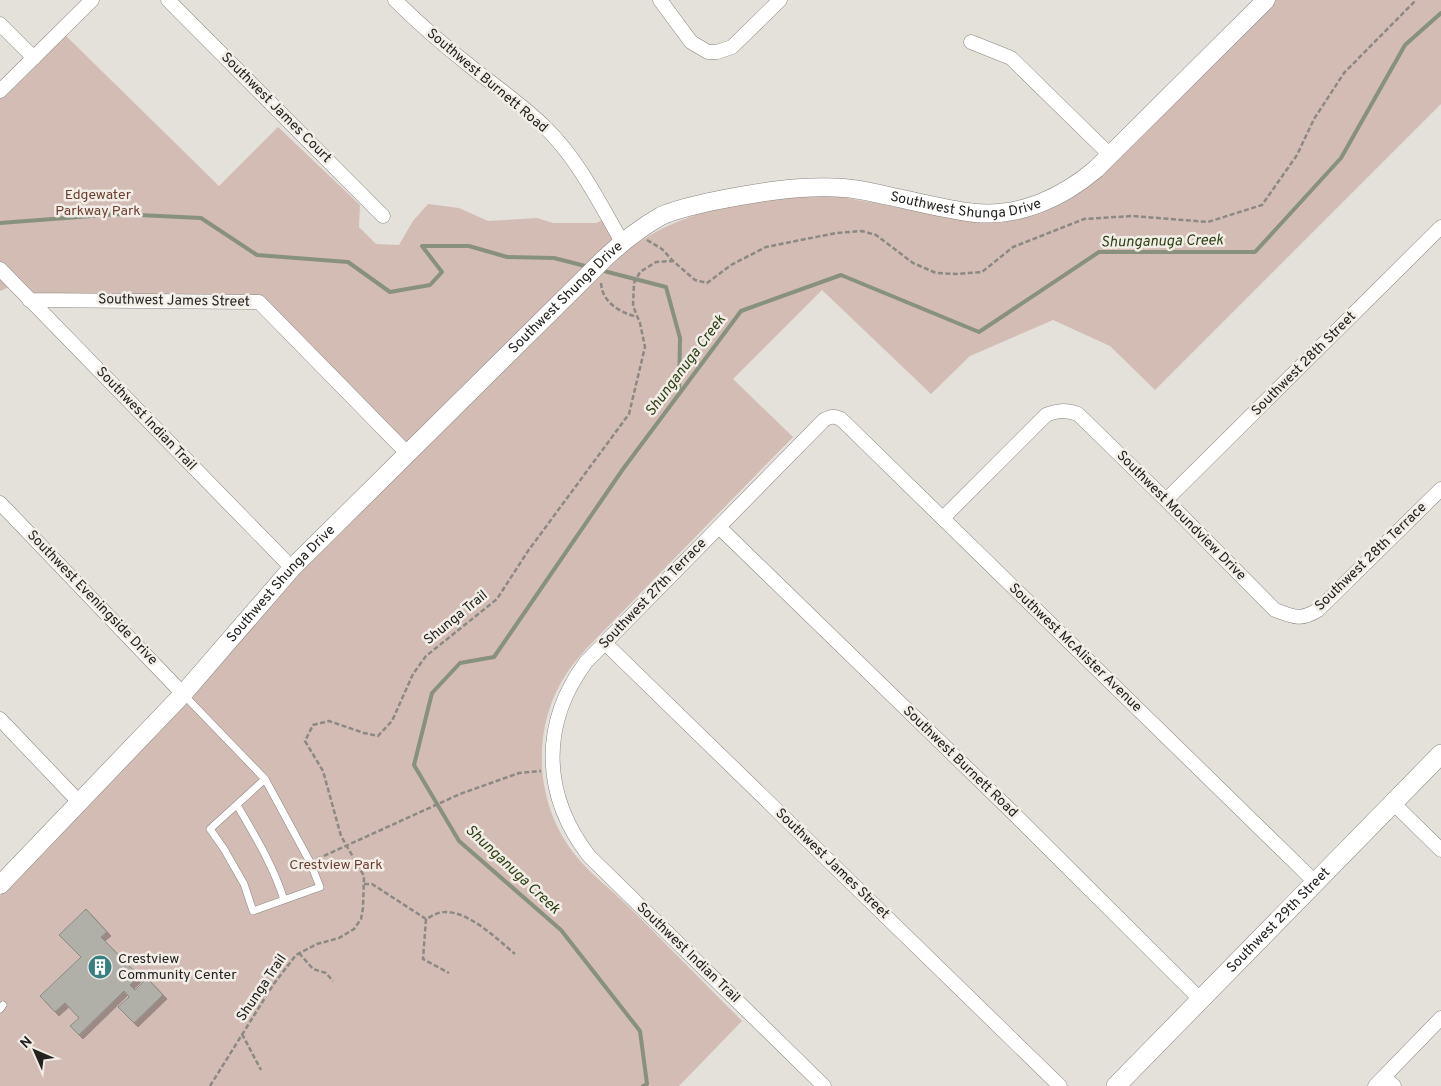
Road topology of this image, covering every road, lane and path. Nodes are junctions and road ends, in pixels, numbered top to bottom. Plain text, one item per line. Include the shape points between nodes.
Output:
1 (92, 0) edge
2 (168, 0) edge
3 (395, 0) edge
4 (660, 0) edge
5 (780, 0) edge
6 (1266, 0) edge
7 (0, 24) edge
8 (970, 42) dead end
9 (34, 58) junction
10 (0, 91) edge
11 (1110, 155) junction
12 (383, 216) dead end
13 (1441, 227) edge
14 (622, 242) junction
15 (640, 244) dead end
16 (672, 261) dead end
17 (0, 270) edge
18 (640, 272) dead end
19 (606, 277) dead end
20 (29, 300) junction
21 (638, 317) junction
22 (834, 416) joint
23 (407, 453) junction
24 (1441, 491) edge
25 (1166, 500) junction
26 (0, 503) edge
27 (943, 518) junction
28 (719, 527) junction
29 (292, 568) junction
30 (1298, 618) joint
31 (605, 643) junction
32 (183, 694) junction
33 (0, 719) edge
34 (1441, 754) edge
35 (553, 770) junction
36 (265, 779) junction
37 (79, 802) junction
38 (1392, 802) junction
39 (236, 805) junction
40 (563, 813) joint
41 (346, 846) junction
42 (1441, 850) edge
43 (310, 862) junction
44 (1315, 882) junction
45 (0, 884) edge
46 (364, 884) junction
47 (284, 900) junction
48 (426, 919) junction
49 (299, 953) junction
50 (515, 954) dead end
51 (449, 973) dead end
52 (332, 981) dead end
53 (1200, 1000) junction
54 (1441, 1018) edge
55 (242, 1034) junction
56 (261, 1070) dead end
57 (1385, 1083) edge
58 (818, 1084) edge
59 (210, 1086) edge
60 (1060, 1086) edge
61 (1116, 1086) edge

1 - 9 street
2 - 12 street, Southwest James Court
3 - 14 street, Southwest Burnett Road via 426,30 546,128 586,178
4 - 5 street via 691,42 708,52 732,46
6 - 11 street, Southwest Shunga Drive
7 - 9 street
8 - 11 street via 1011,58
9 - 10 street
11 - 14 street, Southwest Shunga Drive via 1063,194 1021,210 974,213 845,188 798,189 732,197 672,211
13 - 25 street, Southwest 28th Street
14 - 23 street, Southwest Shunga Drive
15 - 16 path via 646,240 662,249
17 - 20 street, Southwest Indian Trail
18 - 21 path, Shunga Trail via 634,284 634,306
19 - 21 path via 601,284 606,299 623,313
20 - 23 street, Southwest James Street via 258,302
20 - 29 street, Southwest Indian Trail
21 - 41 path, Shunga Trail via 645,347 629,414 528,551 497,599 426,656 413,674 392,721 378,736 329,721 313,725 305,741 323,771
22 - 27 street, Southwest McAlister Avenue via 841,419
22 - 28 street, Southwest 27th Terrace via 824,420
23 - 29 street, Southwest Shunga Drive
24 - 30 street, Southwest 28th Terrace via 1318,610
25 - 27 street, Southwest Moundview Drive via 1078,414 1067,410 1046,415
25 - 30 street, Southwest Moundview Drive via 1276,610
26 - 32 street, Southwest Eveningside Drive
27 - 44 street, Southwest McAlister Avenue
28 - 31 street, Southwest 27th Terrace
28 - 53 street, Southwest Burnett Road
29 - 32 street, Southwest Shunga Drive
31 - 35 street, Southwest 27th Terrace via 582,668 565,696 554,734
31 - 60 street, Southwest James Street
32 - 36 lane
32 - 37 street, Southwest Shunga Drive
33 - 37 street
34 - 38 main road, Southwest 29th Street
35 - 40 street, Southwest 27th Terrace
35 - 41 path via 519,773 460,794
36 - 39 lane
36 - 43 lane
37 - 45 street, Southwest Shunga Drive
38 - 42 street
38 - 44 main road, Southwest 29th Street
39 - 47 lane via 266,854
39 - 47 lane via 210,829 244,884 252,911
40 - 58 street, Southwest Indian Trail via 589,856
41 - 43 path
41 - 46 path, Shunga Trail via 364,876
43 - 47 lane via 320,887
44 - 53 main road, Southwest 29th Street
46 - 48 path via 372,884
46 - 49 path, Shunga Trail via 363,908 354,929
48 - 50 path via 442,912 452,912 480,926
48 - 51 path via 423,959
49 - 52 path via 313,969 326,973
49 - 55 path, Shunga Trail via 273,985
53 - 61 main road, Southwest 29th Street
54 - 57 street
55 - 56 path
55 - 59 path, Shunga Trail

